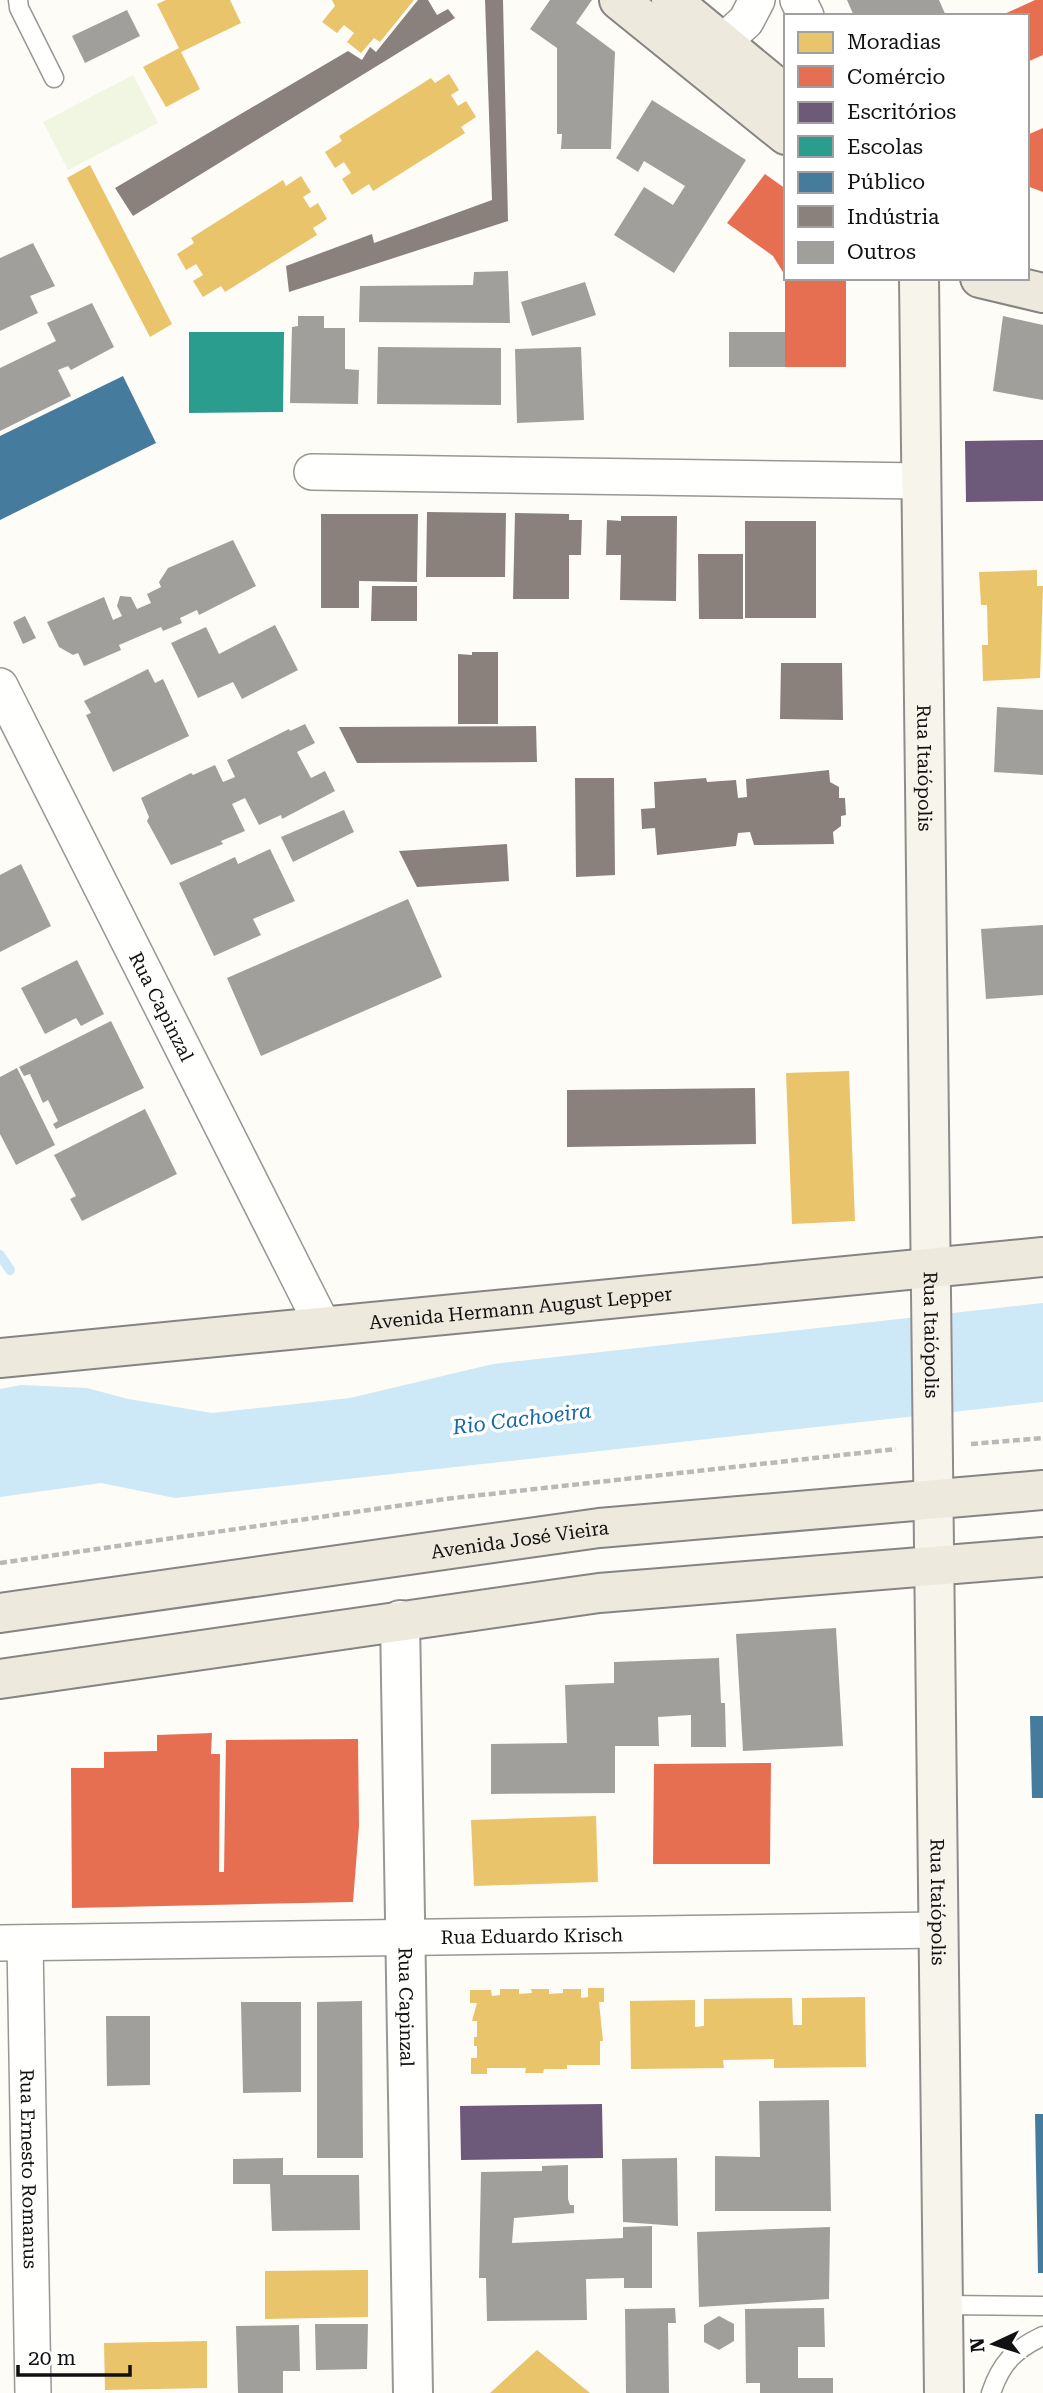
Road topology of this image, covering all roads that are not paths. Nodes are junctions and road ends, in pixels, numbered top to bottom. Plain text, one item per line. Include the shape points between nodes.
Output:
1 (18, 0) edge
2 (619, 0) edge
3 (671, 0) edge
4 (757, 0) edge
5 (712, 54) junction
6 (54, 78) dead end
7 (784, 94) edge
8 (784, 133) edge
9 (919, 280) edge
10 (988, 280) edge
11 (1043, 293) edge
12 (312, 471) dead end
13 (922, 481) junction
14 (0, 686) edge
15 (1043, 1256) edge
16 (930, 1267) junction
17 (323, 1326) junction
18 (0, 1358) edge
19 (1043, 1490) edge
20 (933, 1499) junction
21 (1043, 1558) edge
22 (933, 1567) junction
23 (0, 1613) edge
24 (400, 1620) junction
25 (0, 1679) edge
26 (938, 1930) junction
27 (405, 1938) junction
28 (13, 1943) edge
29 (943, 2305) junction
30 (1043, 2306) edge
31 (1043, 2336) edge
32 (33, 2393) edge
33 (413, 2393) edge
34 (944, 2393) edge
35 (991, 2393) edge

1 - 6 lane
2 - 5 main road
3 - 5 main road
4 - 5 street via 746,21
5 - 7 main road
5 - 8 main road
9 - 13 main road, Rua Itaiópolis
10 - 11 main road
12 - 13 street
13 - 16 main road, Rua Itaiópolis
14 - 17 street, Rua Capinzal
15 - 16 main road, Avenida Hermann August Lepper
16 - 17 main road, Avenida Hermann August Lepper
16 - 20 main road, Rua Itaiópolis
17 - 18 main road, Avenida Hermann August Lepper
19 - 20 main road, Avenida José Vieira
20 - 22 main road, Rua Itaiópolis
20 - 23 main road, Avenida José Vieira via 599,1528
21 - 22 main road
22 - 24 main road via 599,1593
22 - 26 main road, Rua Itaiópolis
24 - 25 main road
24 - 27 street, Rua Capinzal
26 - 27 street, Rua Eduardo Krisch
26 - 29 main road, Rua Itaiópolis
27 - 28 street, Rua Eduardo Krisch
27 - 33 street, Rua Capinzal
28 - 32 street, Rua Ernesto Romanus
29 - 30 lane
29 - 34 main road, Rua Itaiópolis
31 - 35 lane via 1008,2357

